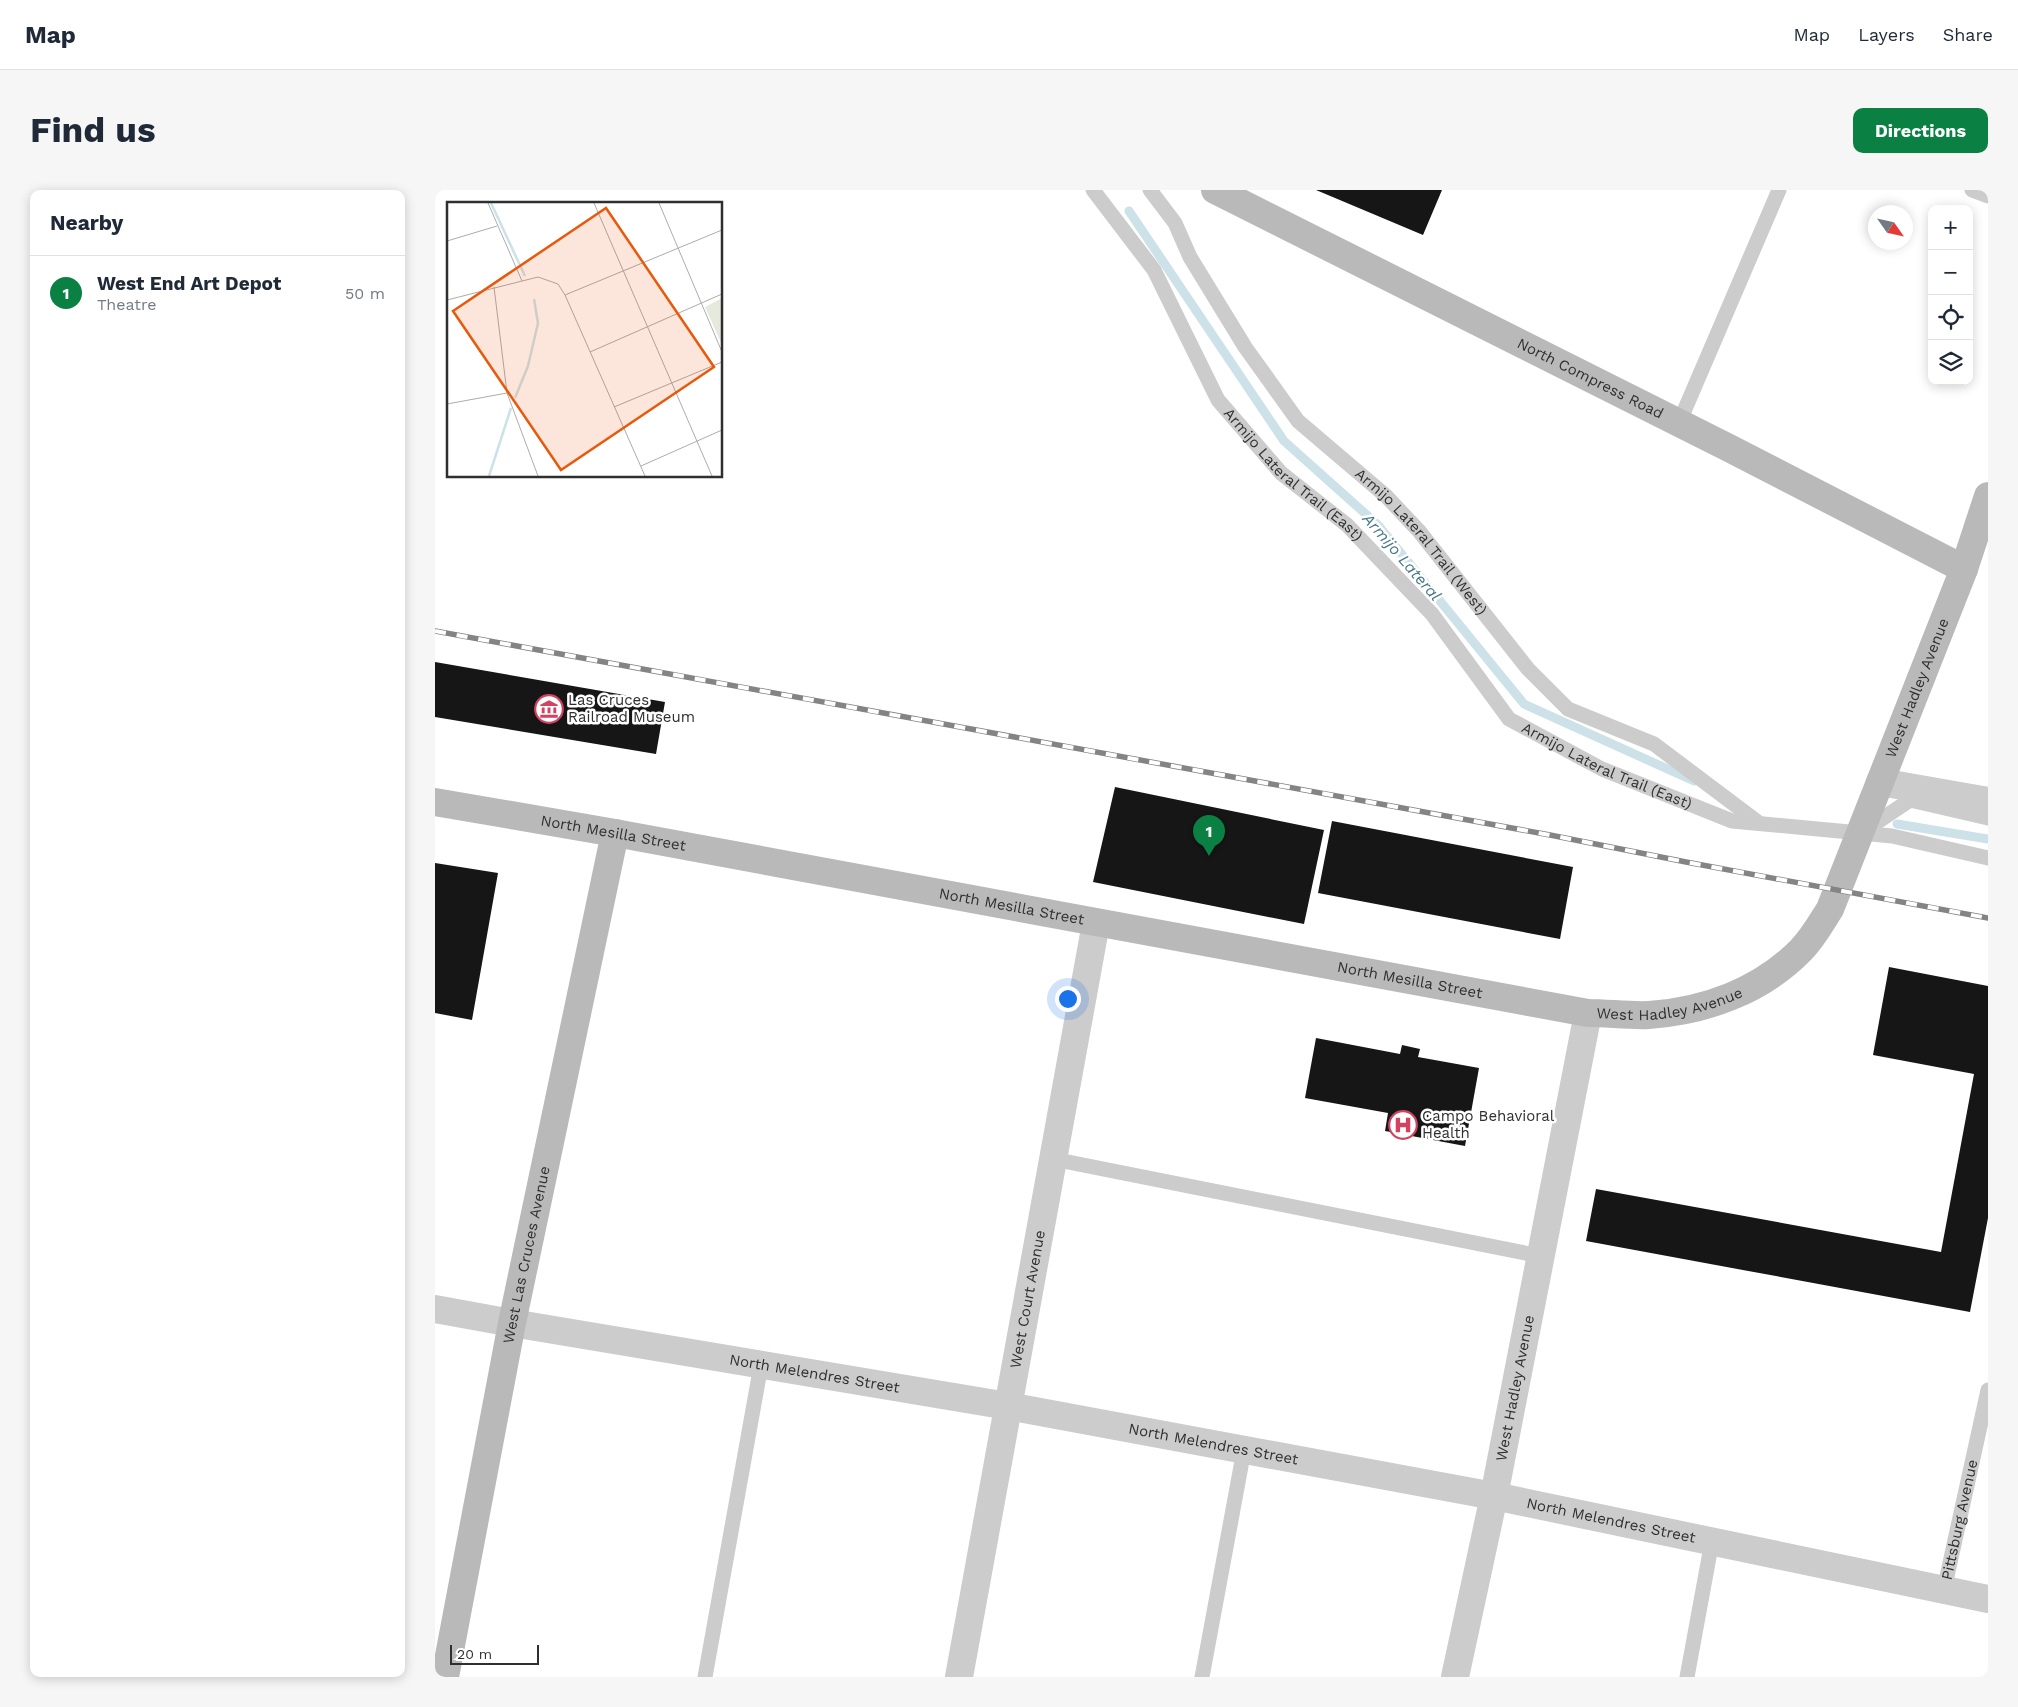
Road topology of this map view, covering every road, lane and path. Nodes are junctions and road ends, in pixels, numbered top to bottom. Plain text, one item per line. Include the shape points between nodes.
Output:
1 (1093, 190) edge
2 (1150, 190) edge
3 (1215, 190) edge
4 (1779, 190) edge
5 (1972, 190) edge
6 (1988, 196) edge
7 (1679, 423) junction
8 (1988, 496) edge
9 (1964, 569) junction
10 (1880, 782) junction
11 (1988, 801) edge
12 (435, 802) edge
13 (1988, 818) edge
14 (1759, 823) junction
15 (615, 833) junction
16 (1860, 833) junction
17 (1988, 858) edge
18 (1097, 923) junction
19 (1587, 1013) junction
20 (1053, 1159) junction
21 (1540, 1256) junction
22 (435, 1309) edge
23 (512, 1323) junction
24 (761, 1365) junction
25 (1988, 1390) edge
26 (1008, 1406) junction
27 (1244, 1450) junction
28 (1494, 1496) junction
29 (1712, 1542) junction
30 (1944, 1590) junction
31 (1988, 1599) edge
32 (445, 1677) edge
33 (705, 1677) edge
34 (959, 1677) edge
35 (1202, 1677) edge
36 (1455, 1677) edge
37 (1687, 1677) edge

1 - 14 lane, Armijo Lateral Trail (East) via 1154,270 1218,400 1281,473 1347,525 1431,614 1509,719 1602,769 1732,821
2 - 14 lane, Armijo Lateral Trail (West) via 1175,223 1190,257 1245,347 1298,421 1386,496 1419,530 1528,669 1568,709 1654,744
3 - 7 street, North Compress Road
4 - 7 lane
5 - 6 lane
7 - 9 street, North Compress Road
8 - 9 street, West Hadley Avenue
9 - 10 street, West Hadley Avenue
10 - 11 street
10 - 16 street, West Hadley Avenue
12 - 15 street, North Mesilla Street
13 - 16 lane via 1910,800
14 - 16 lane, Armijo Lateral Trail (East)
15 - 18 street, North Mesilla Street
15 - 23 street, West Las Cruces Avenue
16 - 17 lane, Armijo Lateral Trail (East) via 1891,836
16 - 19 street, West Hadley Avenue via 1820,926 1801,950 1770,975 1736,995 1693,1009 1648,1015
18 - 19 street, North Mesilla Street
18 - 20 street, West Court Avenue
19 - 21 street, West Hadley Avenue
20 - 21 lane
20 - 26 street, West Court Avenue
21 - 28 street, West Hadley Avenue
22 - 23 street, North Melendres Street
23 - 24 street, North Melendres Street
23 - 32 street, West Las Cruces Avenue
24 - 26 street, North Melendres Street
24 - 33 lane
25 - 30 lane, Pittsburg Avenue
26 - 27 street, North Melendres Street
26 - 34 street, West Court Avenue
27 - 28 street, North Melendres Street
27 - 35 lane
28 - 29 street, North Melendres Street
28 - 36 street, West Hadley Avenue
29 - 30 street, North Melendres Street
29 - 37 lane
30 - 31 street, North Melendres Street

